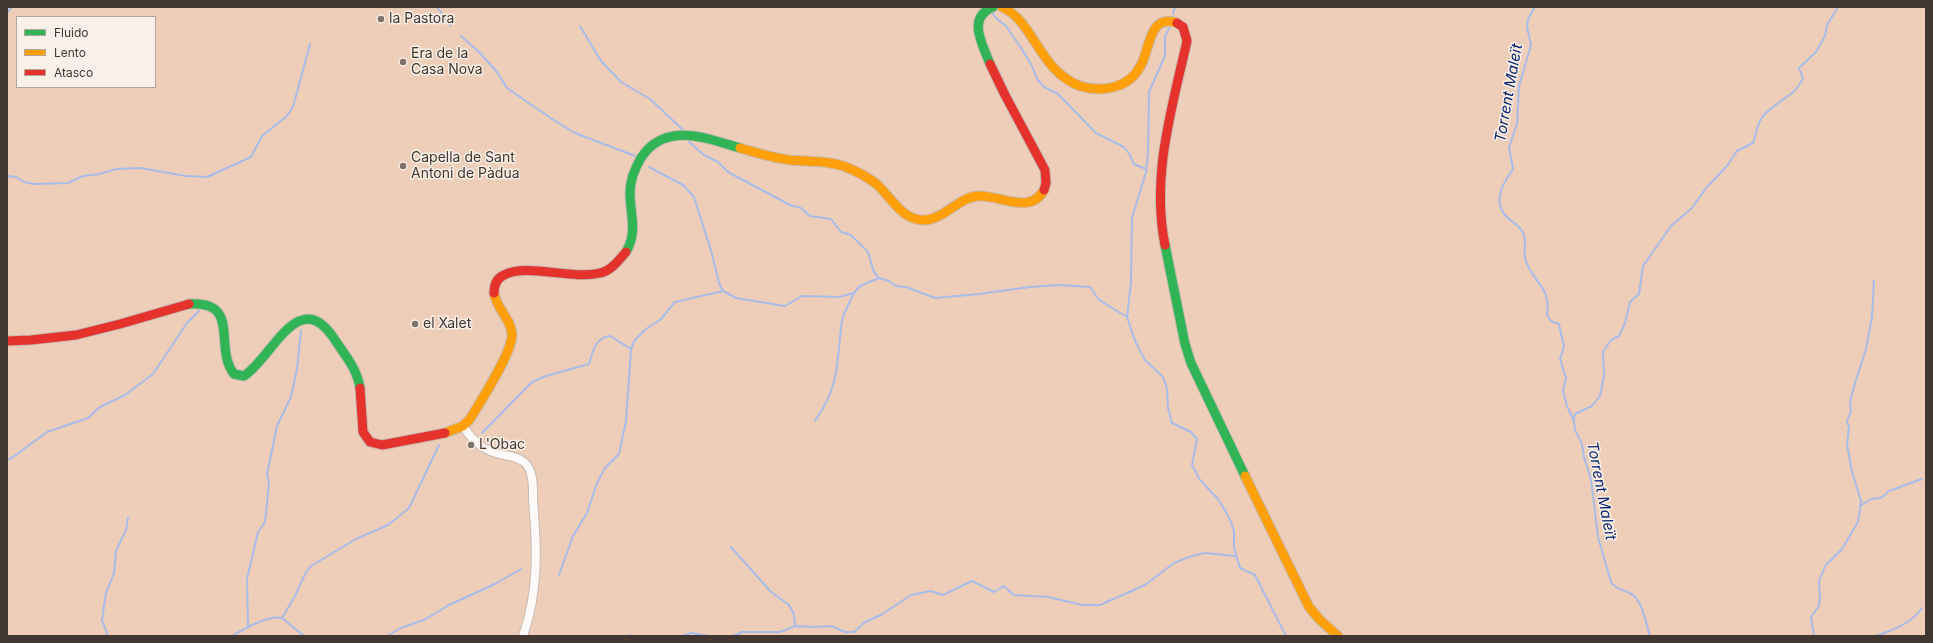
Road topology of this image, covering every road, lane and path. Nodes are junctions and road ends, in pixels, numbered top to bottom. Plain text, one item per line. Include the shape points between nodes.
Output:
1 (993, 7) edge
2 (1002, 7) edge
3 (7, 341) edge
4 (463, 426) junction
5 (523, 636) edge
6 (1338, 636) edge

1 - 4 street via 983,12 978,21 980,37 1002,92 1045,170 1047,180 1043,193 1022,204 981,196 970,198 933,218 919,220 907,213 874,182 837,165 822,161 785,159 680,135 659,140 643,156 633,174 630,192 635,233 632,243 618,262 602,273 585,276 514,271 502,274 498,278 495,298 511,329 512,340 508,352 470,419
2 - 6 street via 1013,13 1061,76 1073,83 1099,90 1112,88 1134,76 1147,56 1156,26 1173,21 1183,27 1186,47 1161,167 1161,191 1162,229 1185,344 1191,363 1220,425 1309,607
3 - 4 street via 45,340 98,331 198,302 210,305 218,313 225,334 229,369 241,376 249,374 256,367 291,324 302,319 316,320 325,326 359,379 363,432 372,444 382,445 436,435
4 - 5 street via 480,447 521,460 529,469 533,494 536,566 531,605

